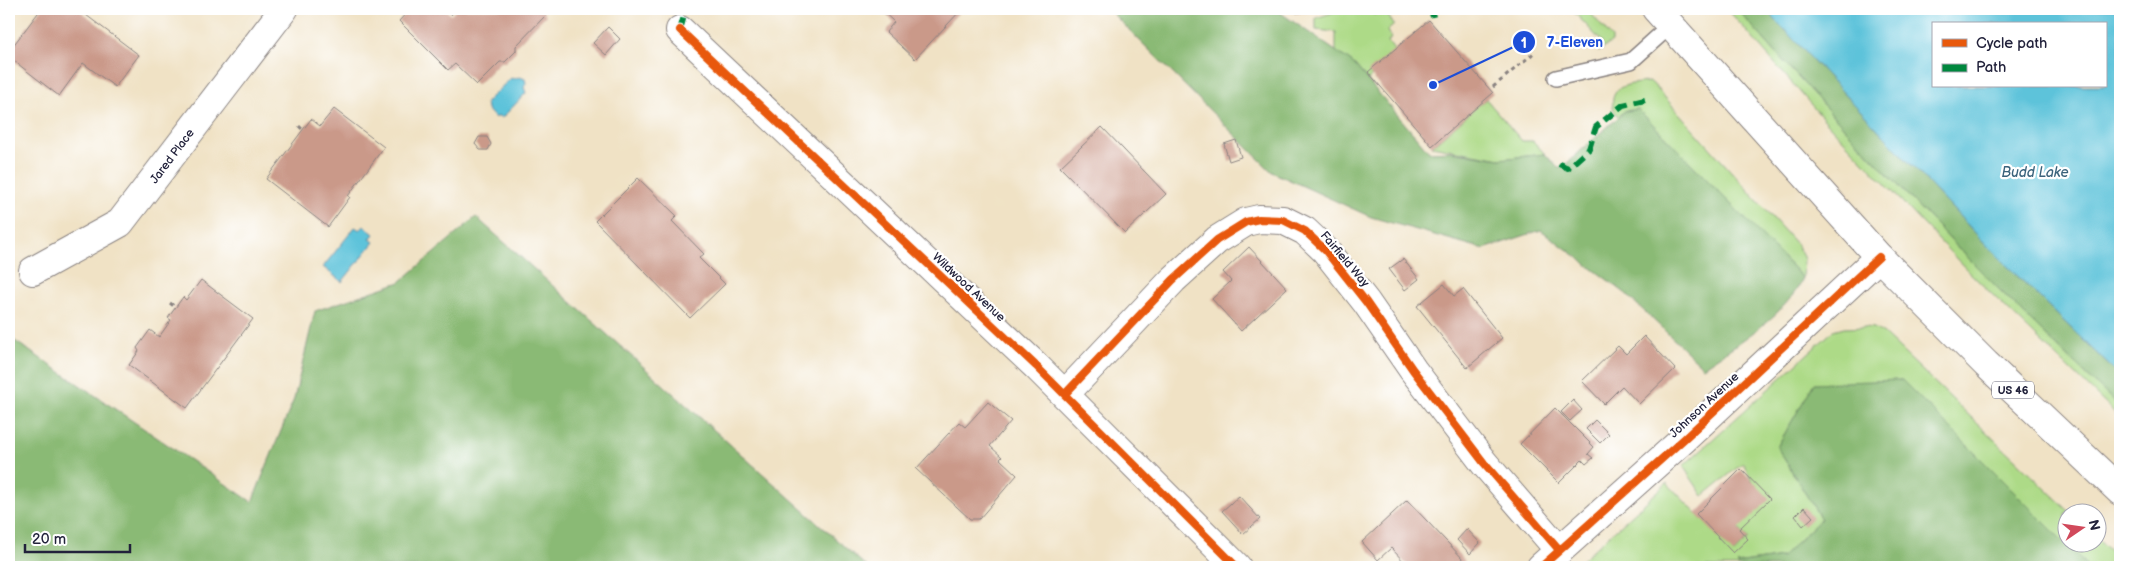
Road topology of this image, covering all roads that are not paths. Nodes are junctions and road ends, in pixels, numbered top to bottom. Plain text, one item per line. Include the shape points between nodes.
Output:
1 (284, 9) edge
2 (1664, 17) edge
3 (680, 30) dead end
4 (1556, 78) dead end
5 (1879, 257) junction
6 (33, 271) dead end
7 (1065, 394) junction
8 (2120, 491) edge
9 (1550, 559) edge
10 (1237, 567) edge

1 - 6 street, Jared Place via 120,223
2 - 4 lane via 1631,61
2 - 5 street, US 46
3 - 7 street, Wildwood Avenue
5 - 8 street, US 46
5 - 9 street, Johnson Avenue
7 - 9 street, Fairfield Way via 1173,280 1217,240 1246,222 1283,220 1305,230 1366,302
7 - 10 street, Wildwood Avenue

